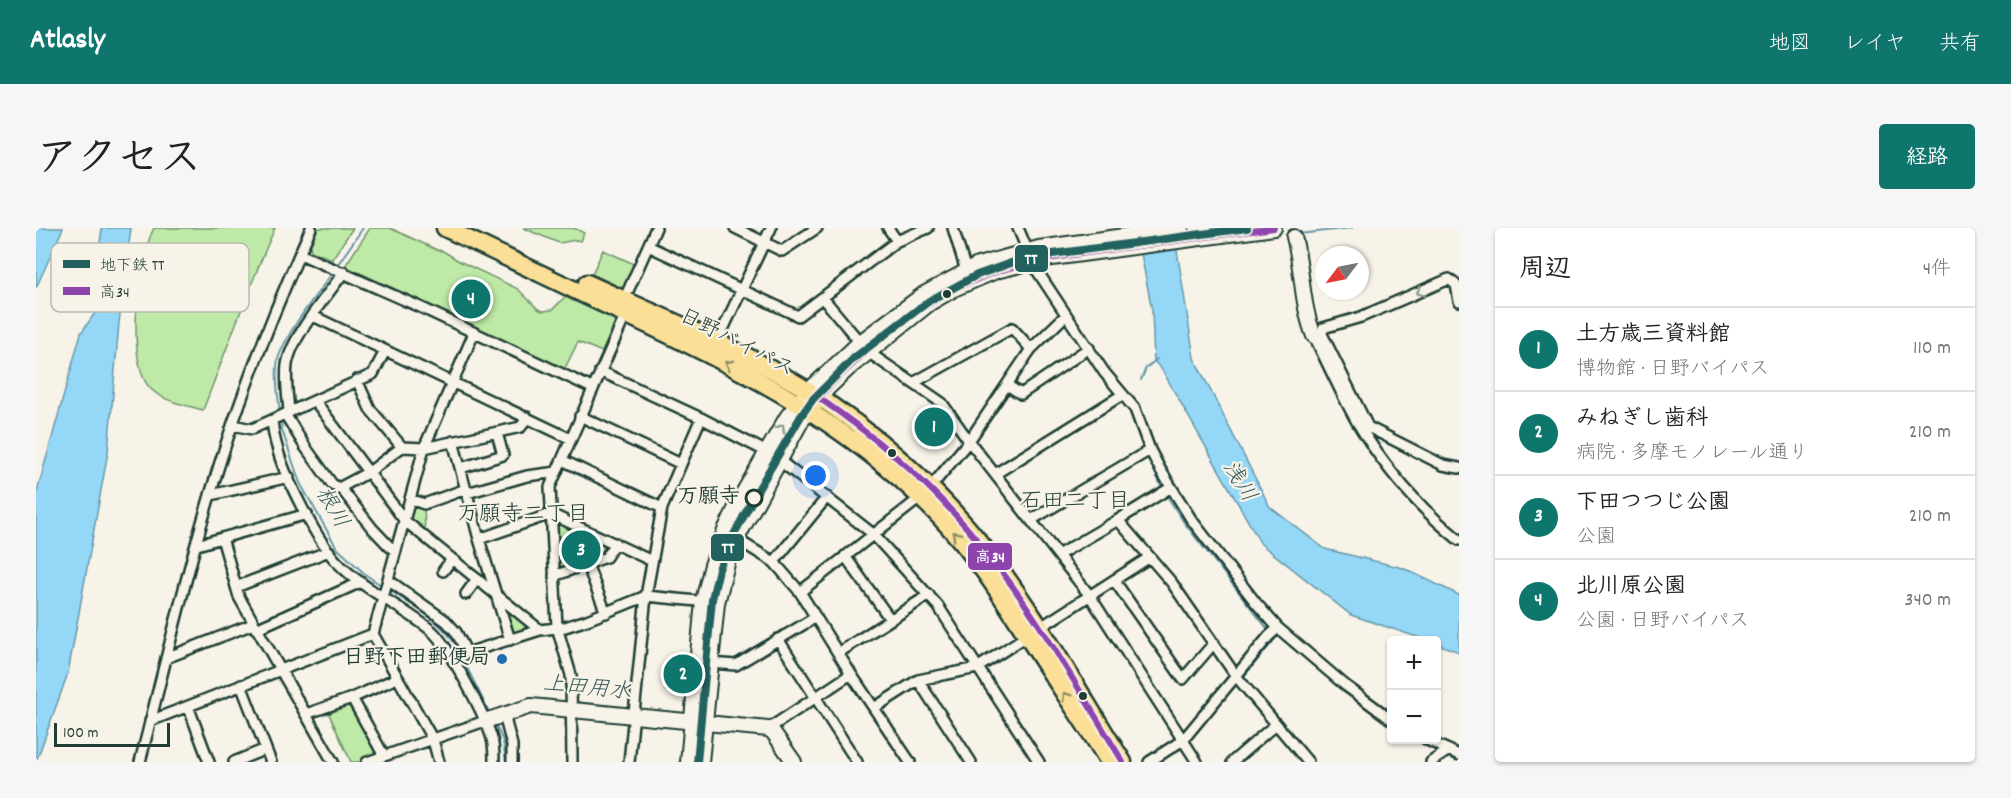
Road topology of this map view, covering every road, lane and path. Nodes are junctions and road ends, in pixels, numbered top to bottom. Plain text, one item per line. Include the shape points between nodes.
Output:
1 (311, 228) edge
2 (445, 228) edge
3 (469, 228) edge
4 (656, 228) edge
5 (735, 228) edge
6 (771, 228) edge
7 (817, 228) edge
8 (888, 228) edge
9 (928, 228) edge
10 (953, 228) edge
11 (1018, 228) edge
12 (1181, 228) edge
13 (1274, 228) edge
14 (1294, 237) dead end
15 (483, 240) junction
16 (897, 241) junction
17 (1107, 241) edge
18 (764, 242) junction
19 (648, 246) junction
20 (300, 254) junction
21 (1029, 256) junction
22 (342, 271) junction
23 (966, 271) junction
24 (741, 290) junction
25 (823, 298) junction
26 (1459, 301) edge
27 (625, 307) junction
28 (1066, 315) junction
29 (313, 316) junction
30 (474, 333) junction
31 (1314, 336) joint
32 (717, 342) junction
33 (863, 348) junction
34 (1089, 348) junction
35 (1031, 349) junction
36 (385, 351) junction
37 (600, 371) junction
38 (357, 380) junction
39 (452, 383) junction
40 (913, 383) junction
41 (1007, 385) junction
42 (592, 388) junction
43 (1122, 394) junction
44 (315, 400) junction
45 (809, 400) junction
46 (286, 414) junction
47 (580, 416) junction
48 (527, 417) junction
49 (701, 418) junction
50 (273, 420) junction
51 (1357, 421) junction
52 (233, 424) junction
53 (1368, 427) junction
54 (497, 433) junction
55 (571, 439) junction
56 (453, 441) junction
57 (969, 441) junction
58 (402, 447) junction
59 (424, 448) junction
60 (1147, 451) junction
61 (767, 452) junction
62 (562, 460) junction
63 (780, 460) junction
64 (681, 464) junction
65 (460, 468) junction
66 (1459, 468) edge
67 (369, 472) junction
68 (556, 472) junction
69 (995, 474) junction
70 (289, 477) junction
71 (339, 488) junction
72 (1166, 490) junction
73 (466, 491) junction
74 (925, 493) junction
75 (211, 495) junction
76 (827, 497) junction
77 (410, 499) junction
78 (662, 508) junction
79 (307, 514) junction
80 (551, 514) junction
81 (1031, 520) junction
82 (1118, 520) junction
83 (405, 521) junction
84 (873, 534) junction
85 (222, 538) junction
86 (479, 539) junction
87 (738, 540) junction
88 (1459, 540) edge
89 (615, 543) junction
90 (197, 545) junction
91 (329, 551) junction
92 (396, 551) junction
93 (1058, 555) junction
94 (845, 556) junction
95 (1150, 557) junction
96 (452, 559) junction
97 (652, 561) junction
98 (774, 561) junction
99 (587, 564) junction
100 (443, 571) dead end
101 (554, 576) junction
102 (477, 579) junction
103 (1114, 580) junction
104 (361, 582) junction
105 (236, 587) junction
106 (386, 589) junction
107 (800, 592) junction
108 (495, 593) junction
109 (466, 594) dead end
110 (929, 595) junction
111 (646, 596) junction
112 (1090, 596) junction
113 (710, 602) junction
114 (606, 613) junction
115 (816, 616) junction
116 (890, 619) junction
117 (254, 627) junction
118 (558, 627) junction
119 (540, 630) junction
120 (1034, 632) junction
121 (1274, 632) junction
122 (373, 634) junction
123 (778, 639) junction
124 (510, 640) junction
125 (1214, 644) junction
126 (468, 653) junction
127 (838, 653) junction
128 (166, 658) junction
129 (453, 661) junction
130 (710, 663) junction
131 (978, 668) junction
132 (280, 670) junction
133 (851, 674) junction
134 (1236, 676) junction
135 (397, 678) junction
136 (918, 680) junction
137 (242, 685) junction
138 (352, 698) junction
139 (815, 698) junction
140 (571, 705) junction
141 (188, 706) junction
142 (874, 708) junction
143 (635, 711) junction
144 (306, 714) junction
145 (504, 715) junction
146 (1387, 716) edge
147 (150, 721) junction
148 (485, 721) junction
149 (698, 722) junction
150 (1276, 724) junction
151 (772, 725) junction
152 (434, 740) junction
153 (1183, 740) junction
154 (1436, 744) edge
155 (266, 750) junction
156 (1449, 750) junction
157 (1459, 755) edge
158 (384, 756) junction
159 (790, 761) edge
160 (140, 762) edge
161 (209, 762) edge
162 (234, 762) edge
163 (271, 762) edge
164 (333, 762) edge
165 (367, 762) edge
166 (439, 762) edge
167 (494, 762) edge
168 (512, 762) edge
169 (572, 762) edge
170 (629, 762) edge
171 (688, 762) edge
172 (701, 762) edge
173 (856, 762) edge
174 (910, 762) edge
175 (971, 762) edge
176 (1039, 762) edge
177 (1109, 762) edge
178 (1123, 762) edge
179 (1149, 762) edge
180 (1197, 762) edge
181 (1232, 762) edge
182 (1308, 762) edge
183 (1431, 762) edge

1 - 20 street
2 - 15 highway, 日野バイパス
3 - 15 highway, 日野バイパス
4 - 19 street
5 - 18 street
6 - 18 street
7 - 18 street via 782,251
8 - 16 street
9 - 16 street
10 - 23 street
11 - 21 street
12 - 17 main road
13 - 17 main road
14 - 31 main road via 1302,273 1301,289
15 - 27 highway, 日野バイパス
16 - 25 street
17 - 21 main road
18 - 24 street
19 - 24 street
19 - 27 street
20 - 22 street
20 - 52 street via 264,336
21 - 23 main road
21 - 28 street
21 - 33 main road via 956,288
22 - 29 street
22 - 30 street
23 - 33 main road via 924,294
24 - 25 street via 798,316
24 - 32 street
25 - 33 street
26 -> 53 street via 1456,285 1449,279 1361,318 1323,328 1322,334
27 - 32 highway, 日野バイパス
27 - 37 street
45 -> 27 highway, 日野バイパス via 747,373
28 - 34 street
28 - 35 street
29 - 36 street
29 - 46 street via 288,359
30 - 39 street
30 - 42 street
31 - 51 street
32 - 45 highway, 日野バイパス via 771,369
33 - 40 street
33 - 45 main road
34 - 41 street via 1021,394
34 - 43 street
35 - 40 street via 1012,328
35 - 41 street
36 - 38 street via 374,374
36 - 39 street
37 - 42 street
37 - 49 street
38 - 44 street
38 - 58 street via 370,409
39 - 48 street
39 - 59 street
40 - 57 street via 942,404
41 - 57 street
42 - 47 street
43 - 60 street via 1135,409
43 - 69 street
44 - 46 street
44 - 67 street
61 -> 45 main road
45 - 63 main road
45 - 74 highway, 日野バイパス via 871,435
46 - 50 street
46 - 71 street via 306,448
47 - 55 street
47 - 64 street
48 - 54 street via 521,428
48 - 55 street
49 - 61 street
49 - 64 street
50 - 52 street via 252,429
50 - 70 street via 277,449
51 - 53 street
51 - 88 street via 1398,480
52 - 75 street
53 - 66 street via 1443,465
54 - 56 street
54 - 65 street via 503,455
55 - 62 street
56 - 59 street
56 - 65 street
57 - 69 street
57 - 74 street
58 - 59 street
58 - 67 street
59 - 77 street
60 - 72 street
60 - 81 street
61 - 113 main road via 726,528 712,565
62 - 68 street
62 - 78 street
63 - 76 street
63 - 87 main road
64 - 78 street
65 - 73 street
67 - 71 street
67 - 83 street
68 - 73 street
68 - 80 street via 550,487
69 - 81 street
70 - 75 street
70 - 79 street
71 - 92 street
72 - 82 street
72 - 121 street
73 - 77 street via 424,504
73 - 86 street
74 - 84 street
74 - 120 highway, 日野バイパス via 951,509 986,550
75 - 90 street
76 - 84 street
76 - 98 street
77 - 83 street
78 - 97 street
79 - 85 street
79 - 91 street
80 - 86 street
80 - 89 street
80 - 101 street
81 - 93 street
82 - 93 street
82 - 95 street
83 - 92 street
83 - 96 street
84 - 94 street
84 - 110 street
85 - 90 street
85 - 105 street
86 - 108 street
87 - 98 street
87 - 113 main road
89 - 97 street
89 - 99 street via 606,557
90 - 128 street
91 - 104 street
91 - 105 street
92 - 106 street
93 - 112 street
94 - 107 street
94 - 116 street
95 - 103 street
95 - 125 street
96 - 100 street
96 - 102 street
97 - 111 street
98 - 107 street
99 - 101 street
99 - 114 street
101 - 118 street
102 - 108 street
102 - 109 street
103 - 112 street
103 - 125 street via 1183,679
104 - 106 street
104 - 117 street
105 - 117 street
106 - 122 street
106 - 126 street via 446,621
106 - 129 street via 433,632
107 - 115 street
108 - 119 street
108 - 124 street
110 - 116 street
110 - 131 street
111 - 113 street
111 - 114 street
111 - 143 street
112 - 120 street
112 - 153 street
113 - 130 main road
113 - 149 main road
114 - 118 street
115 - 123 street
115 - 127 street
116 - 127 street
117 - 128 street
117 - 132 street
118 - 119 street
118 - 140 street via 571,675
119 - 124 street
120 - 131 street
177 -> 120 highway, 日野バイパス
120 - 178 highway, 日野バイパス
121 - 134 street
121 - 146 street
122 - 132 street
122 - 135 street
123 - 130 street via 736,665
123 - 139 street
124 - 126 street
125 - 134 street
126 - 129 street
127 - 133 street
128 - 147 street
129 - 148 street
130 - 149 main road
131 - 136 street
131 - 176 street
132 - 137 street
132 - 144 street
133 - 139 street
133 - 142 street
134 - 150 street
134 - 153 street
135 - 138 street
135 - 152 street
136 - 142 street
136 - 175 street
137 - 141 street
137 - 155 street
138 - 144 street
138 - 158 street
139 - 151 street
139 - 173 street
140 - 143 main road
140 - 145 main road via 531,706
140 - 169 street
141 - 147 street
141 - 161 street
142 - 174 street
143 - 149 main road
143 - 170 street
144 - 164 street
145 - 148 main road
145 - 168 street
147 - 160 street
148 - 152 street
148 - 167 street via 493,741
149 - 151 main road
149 - 171 main road
149 - 172 main road
150 - 181 street
150 - 182 street
151 - 159 main road
152 - 158 street
152 - 166 street
153 - 179 street
153 - 180 street
154 - 156 street
155 - 162 street
155 - 163 street
156 - 157 street
156 - 183 street
158 - 165 street

